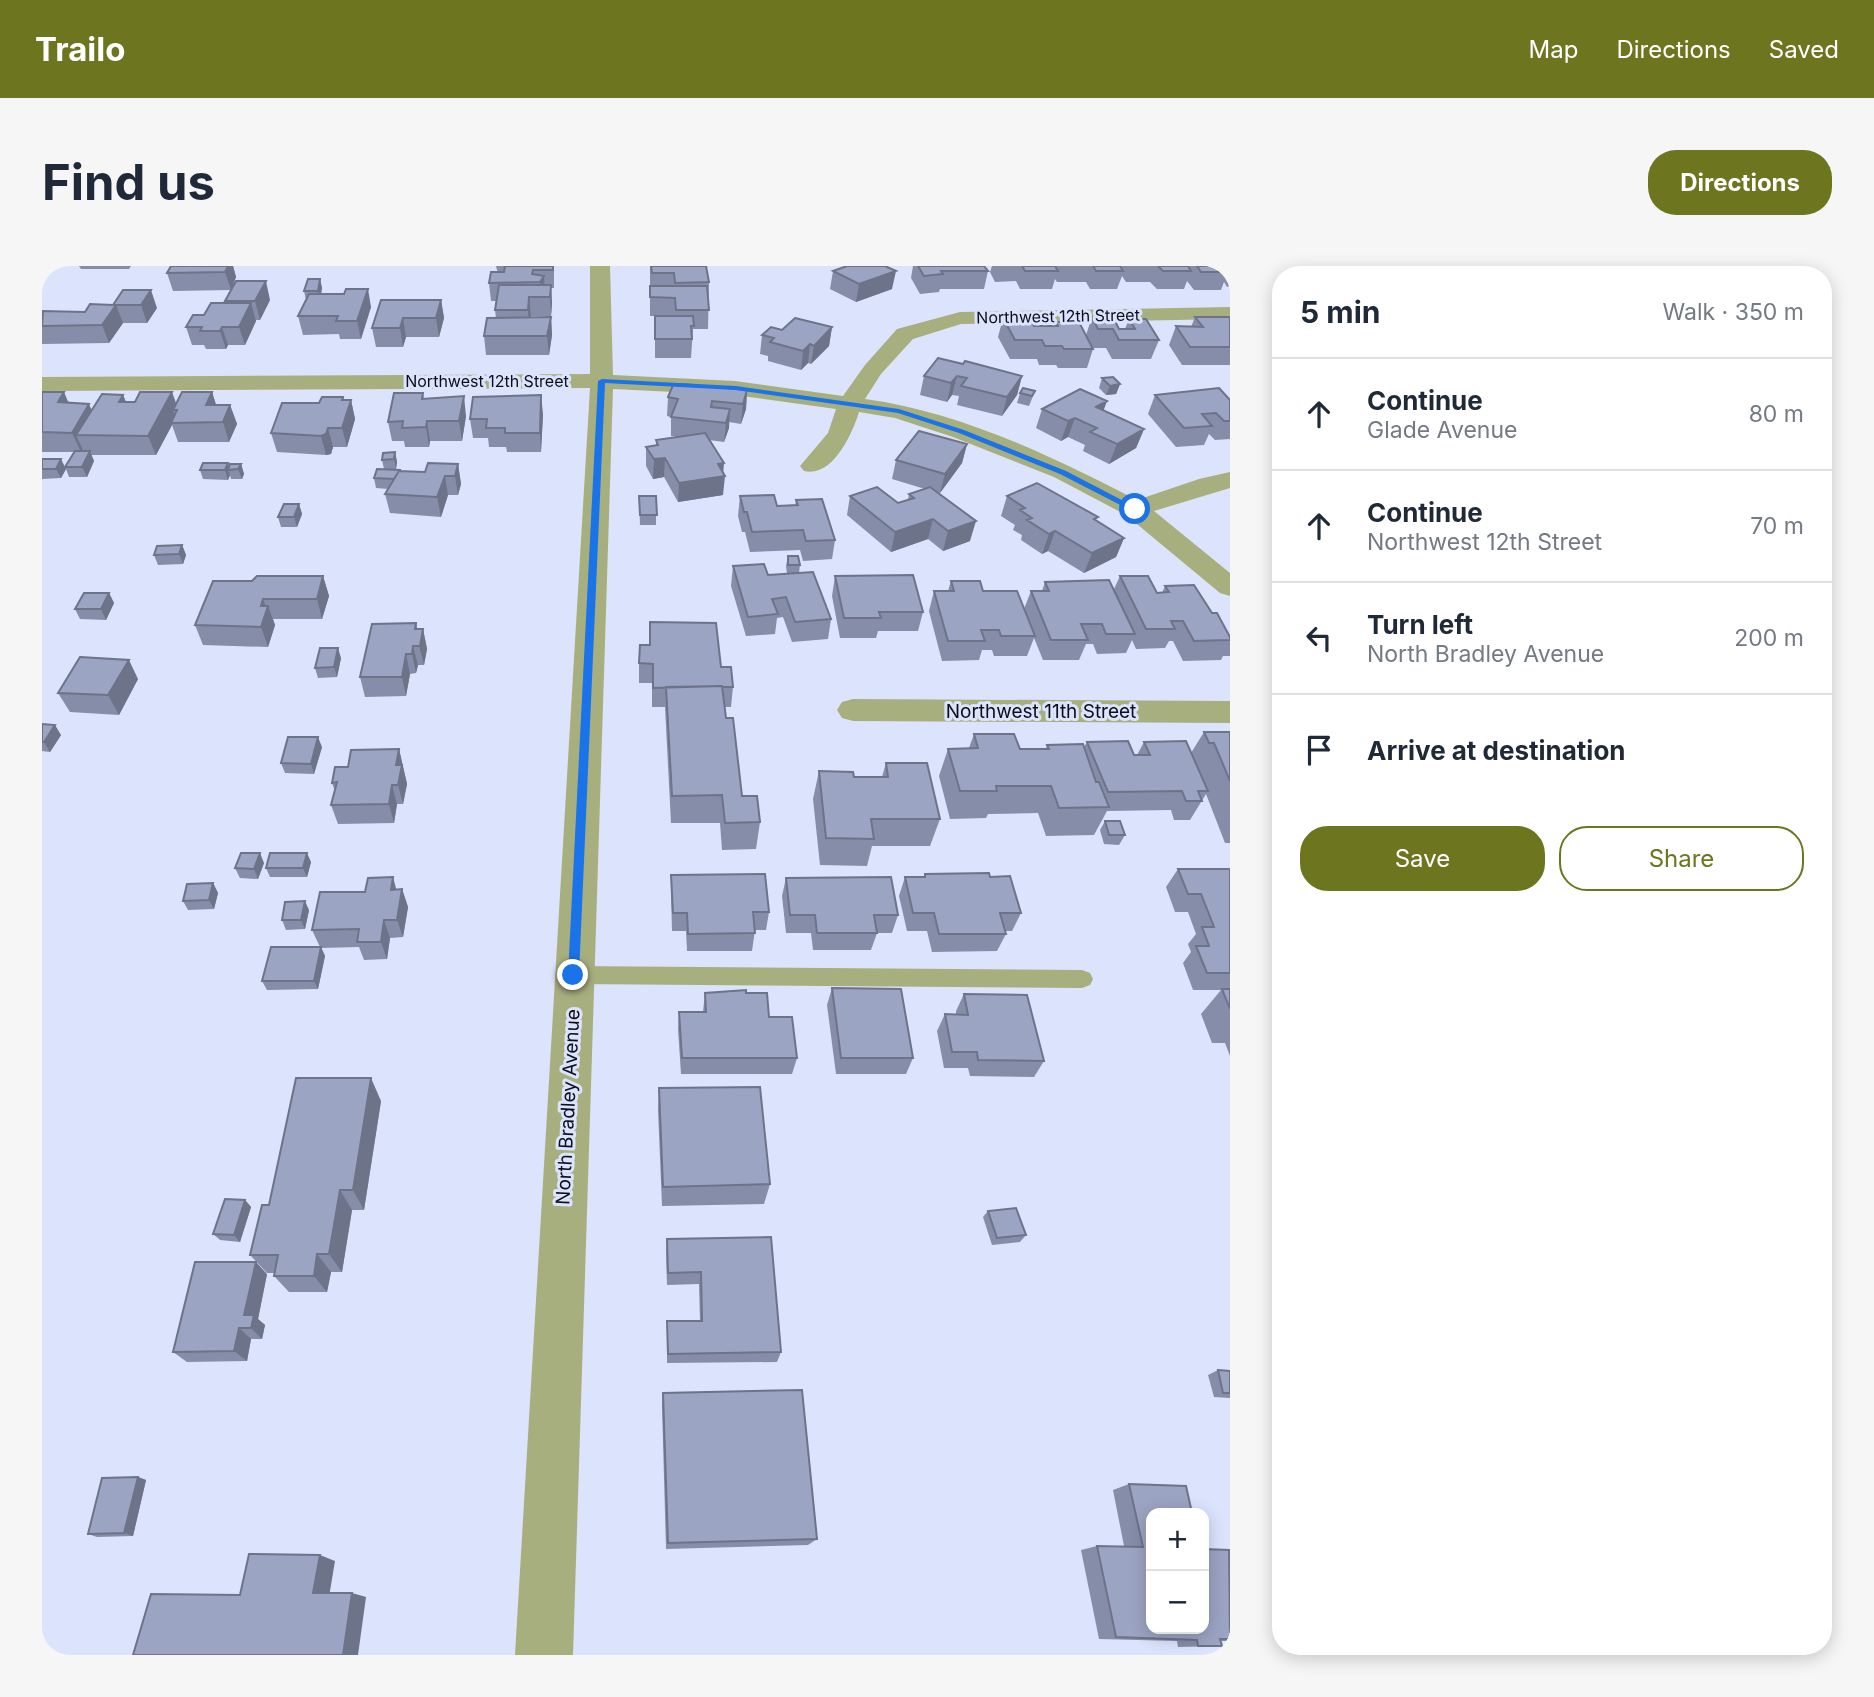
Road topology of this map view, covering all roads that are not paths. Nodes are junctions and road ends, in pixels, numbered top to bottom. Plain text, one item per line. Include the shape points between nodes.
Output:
1 (600, 266) edge
2 (1230, 313) edge
3 (602, 381) junction
4 (42, 384) edge
5 (849, 405) junction
6 (813, 466) dead end
7 (1230, 480) edge
8 (1135, 509) junction
9 (1230, 587) edge
10 (853, 710) dead end
11 (1230, 712) edge
12 (573, 975) junction
13 (1082, 979) dead end
14 (544, 1655) edge

1 - 3 street, North Bradley Avenue
2 - 5 street, Northwest 12th Street via 960,318 905,334
3 - 4 street, Northwest 12th Street
3 - 5 street, Northwest 12th Street via 736,388
3 - 12 street, North Bradley Avenue
5 - 6 street via 840,435
5 - 8 street via 899,411 961,432 1063,472
7 - 8 street
8 - 9 street
10 - 11 street, Northwest 11th Street
12 - 13 lane
12 - 14 street, North Bradley Avenue

